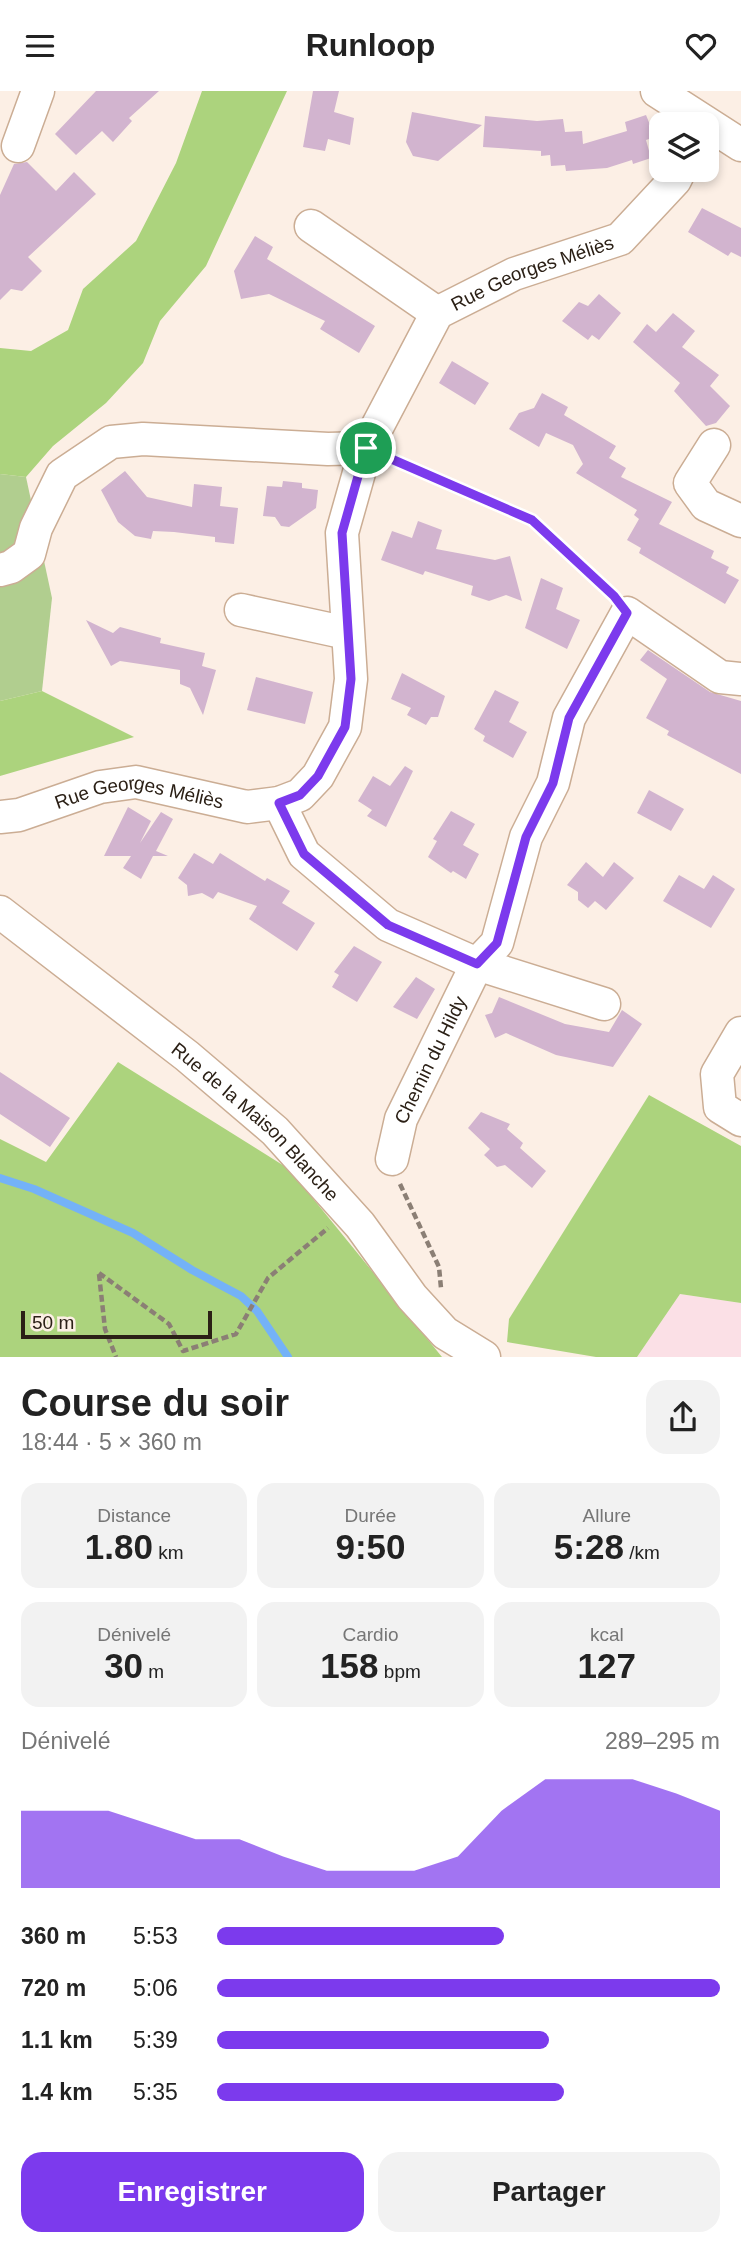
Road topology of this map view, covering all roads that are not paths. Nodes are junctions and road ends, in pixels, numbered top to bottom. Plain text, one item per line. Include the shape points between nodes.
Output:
1 (38, 91) edge
2 (657, 91) edge
3 (687, 112) edge
4 (719, 133) edge
5 (741, 145) edge
6 (18, 146) dead end
7 (674, 182) edge
8 (311, 226) dead end
9 (437, 313) junction
10 (713, 445) dead end
11 (366, 448) junction
12 (741, 520) edge
13 (0, 570) edge
14 (241, 610) dead end
15 (347, 633) junction
16 (741, 679) edge
17 (279, 803) junction
18 (0, 817) edge
19 (0, 912) edge
20 (477, 964) junction
21 (604, 1004) dead end
22 (741, 1033) edge
23 (741, 1120) edge
24 (392, 1160) road end
25 (484, 1357) edge

1 - 6 street
2 - 3 street
4 - 5 street
7 - 9 street, Rue Georges Méliès via 620,239 514,274
8 - 9 street, Rue Georges Méliès
9 - 11 street, Rue Georges Méliès
10 - 12 street via 690,483 706,505
11 - 13 street via 143,439 111,442 62,475 36,528 29,554
11 - 15 street, Rue Georges Méliès via 342,533
14 - 15 street
15 - 17 street, Rue Georges Méliès via 351,679 345,727 318,776 300,795
16 - 20 street, Chemin du Hildy via 720,677 627,613 569,718 553,783 526,837 497,943
17 - 18 street, Rue Georges Méliès via 247,807 136,782 100,787 19,815
17 - 20 street via 304,854 388,925
19 - 25 street, Rue de la Maison Blanche via 187,1056 275,1131 360,1225 412,1297 445,1333
20 - 21 street
20 - 24 street, Chemin du Hildy via 401,1119
22 - 23 street via 717,1075 720,1107

